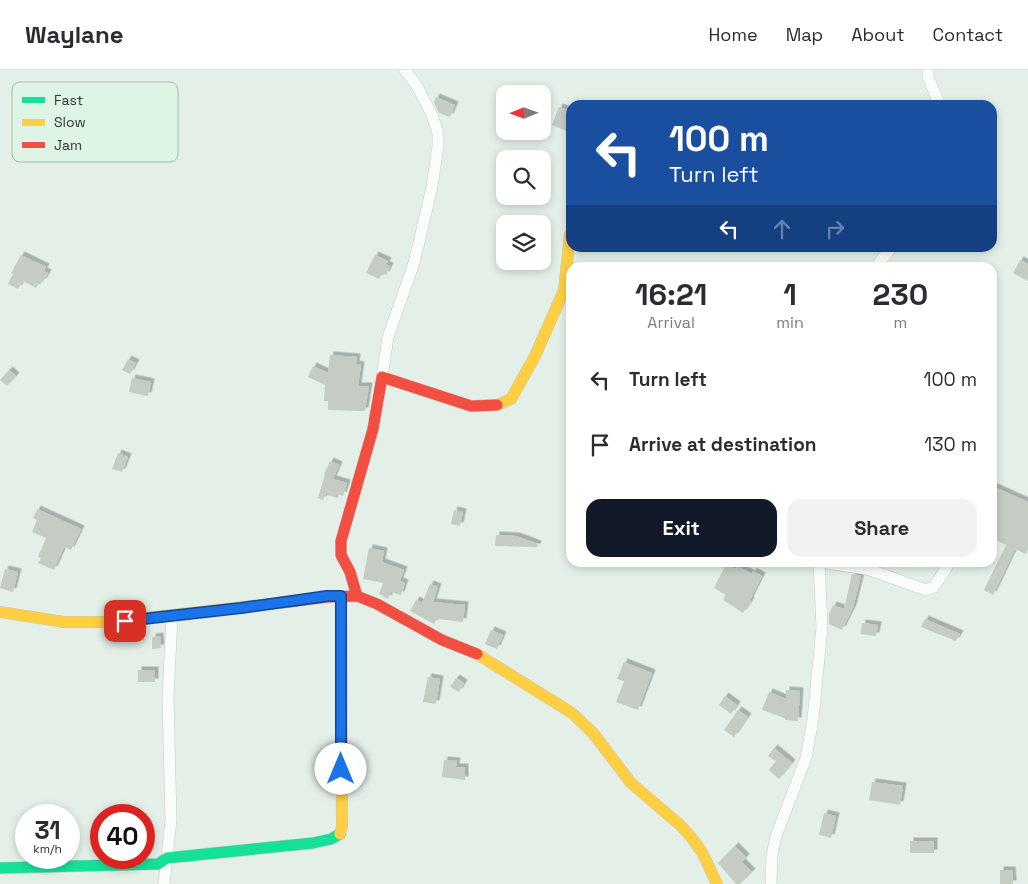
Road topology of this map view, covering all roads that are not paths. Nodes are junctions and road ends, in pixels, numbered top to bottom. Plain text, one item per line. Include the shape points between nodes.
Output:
1 (405, 70) edge
2 (928, 70) edge
3 (938, 100) edge
4 (888, 252) edge
5 (880, 262) edge
6 (566, 271) edge
7 (382, 377) junction
8 (819, 567) edge
9 (870, 567) edge
10 (947, 567) edge
11 (341, 596) junction
12 (357, 596) junction
13 (0, 612) edge
14 (172, 616) junction
15 (167, 858) junction
16 (0, 868) edge
17 (164, 884) edge
18 (717, 884) edge
19 (771, 884) edge

1 - 7 street via 432,115 438,146 432,188 414,263 388,337
2 - 3 street
4 - 5 street
6 - 7 street via 564,290 535,356 511,399 493,406 471,406
7 - 12 street via 373,429 341,541 340,555 350,572
8 - 19 street via 822,627 813,719 806,758 776,836
9 - 10 street via 926,590 934,587
11 - 12 street
11 - 14 street
11 - 15 street via 340,834 313,843
12 - 18 street via 378,604 442,640 474,652 572,713 632,783 691,837
13 - 14 street via 64,622 110,622
14 - 15 street via 168,697 171,820
15 - 16 street via 158,864
15 - 17 street

